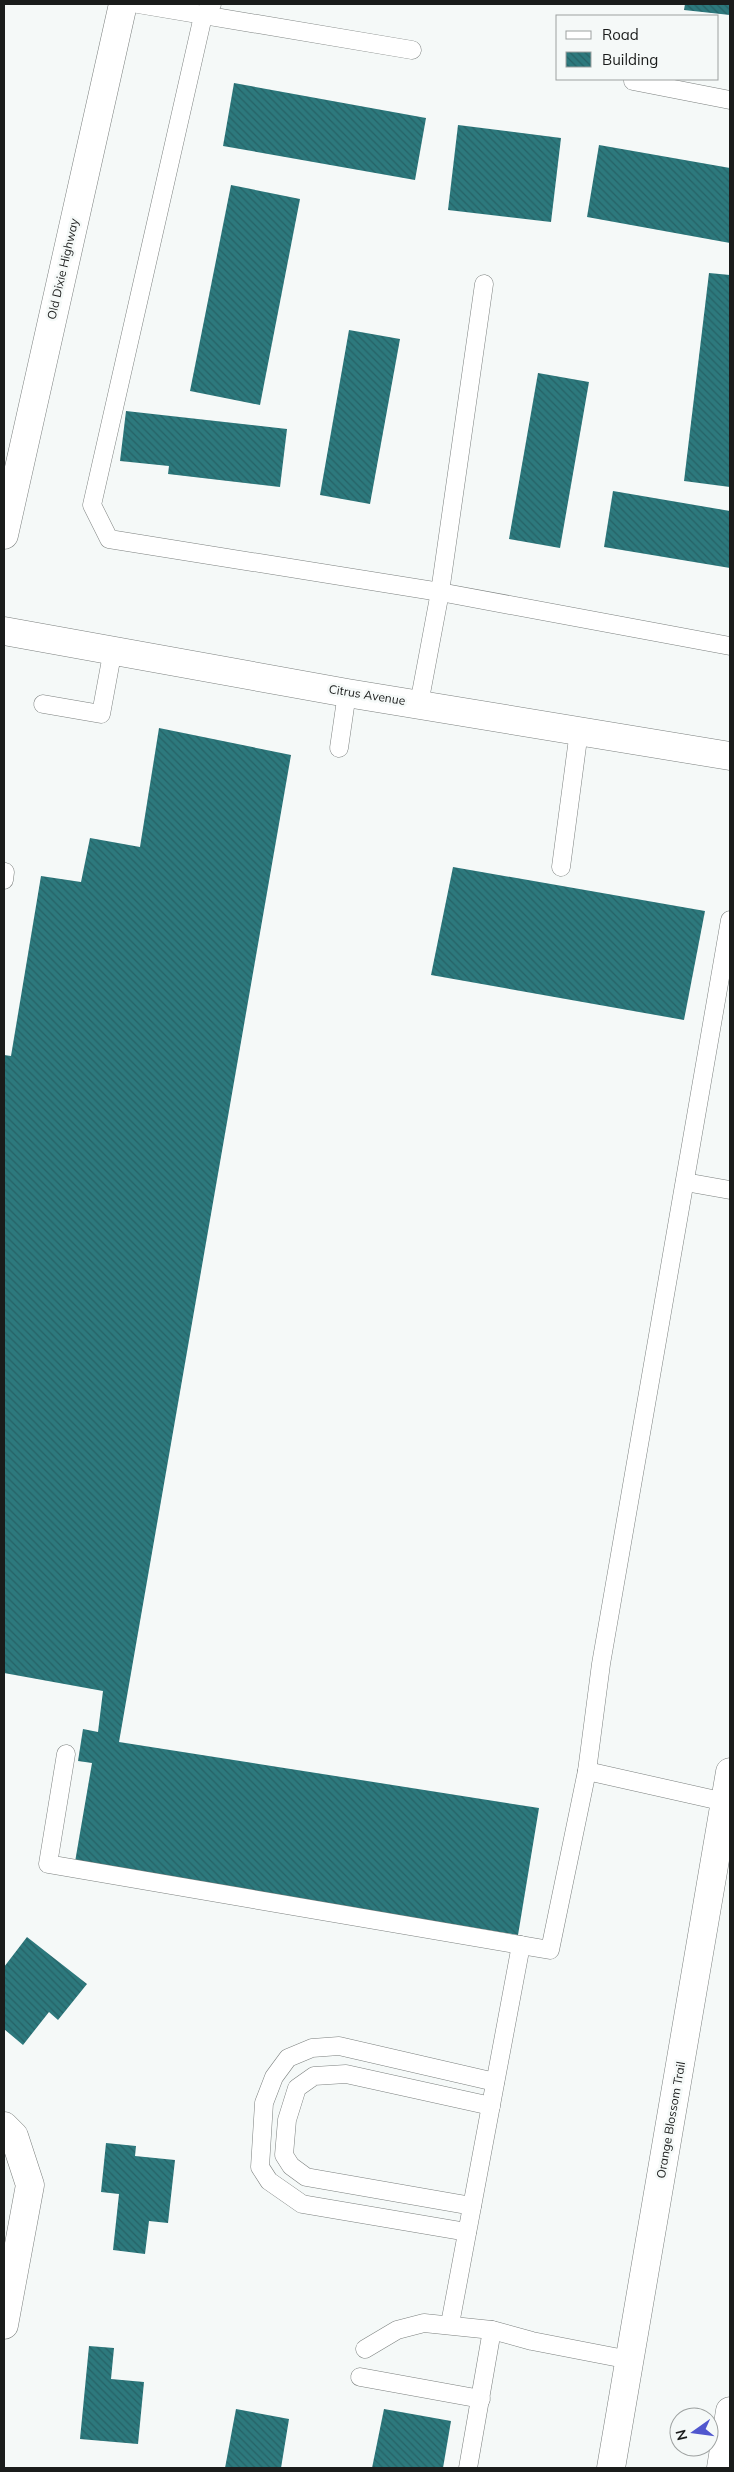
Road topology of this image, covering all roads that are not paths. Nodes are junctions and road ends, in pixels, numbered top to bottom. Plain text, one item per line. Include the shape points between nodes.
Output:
1 (123, 4) edge
2 (138, 4) edge
3 (208, 10) edge
4 (412, 50) dead end
5 (633, 81) dead end
6 (730, 100) edge
7 (484, 284) dead end
8 (4, 535) edge
9 (440, 592) junction
10 (4, 631) edge
11 (730, 646) edge
12 (112, 649) junction
13 (347, 693) junction
14 (43, 704) dead end
15 (420, 704) junction
16 (578, 731) junction
17 (338, 748) dead end
18 (730, 756) edge
19 (561, 866) dead end
20 (730, 920) edge
21 (685, 1182) junction
22 (730, 1190) edge
23 (66, 1754) dead end
24 (587, 1771) junction
25 (730, 1772) edge
26 (725, 1802) junction
27 (522, 1945) junction
28 (496, 2082) junction
29 (491, 2106) junction
30 (4, 2126) edge
31 (472, 2206) junction
32 (467, 2232) junction
33 (450, 2324) junction
34 (4, 2326) edge
35 (492, 2330) junction
36 (365, 2349) dead end
37 (630, 2360) junction
38 (360, 2376) dead end
39 (481, 2399) junction
40 (730, 2411) edge
41 (468, 2468) edge
42 (611, 2468) edge
43 (720, 2468) edge

1 - 8 street, Old Dixie Highway
2 - 3 lane
3 - 4 lane
3 - 9 lane via 92,505 110,539
5 - 6 lane
7 - 9 lane
9 - 11 lane
9 - 15 lane
10 - 12 street, Citrus Avenue
12 - 13 street, Citrus Avenue
12 - 14 lane via 101,714
13 - 15 street, Citrus Avenue
13 - 17 lane
15 - 16 street, Citrus Avenue
16 - 18 street, Citrus Avenue
16 - 19 lane
20 - 21 lane
21 - 22 lane
21 - 24 lane via 600,1664
23 - 27 lane via 48,1864
24 - 26 lane
24 - 27 lane via 550,1950
25 - 26 street, Orange Blossom Trail
26 - 37 street, Orange Blossom Trail
27 - 28 lane
28 - 29 lane
28 - 32 lane via 338,2046 312,2048 288,2058 274,2077 264,2103 260,2167 268,2181 302,2204
29 - 31 lane
29 - 31 lane via 346,2074 314,2076 297,2088 286,2120 284,2155 291,2166 306,2177
30 - 34 street via 14,2136 30,2185
31 - 32 lane
32 - 33 lane
33 - 35 lane
33 - 36 lane via 424,2323 396,2330
35 - 37 lane
35 - 39 lane
37 - 42 street, Orange Blossom Trail
38 - 39 lane
39 - 41 lane
40 - 43 street

